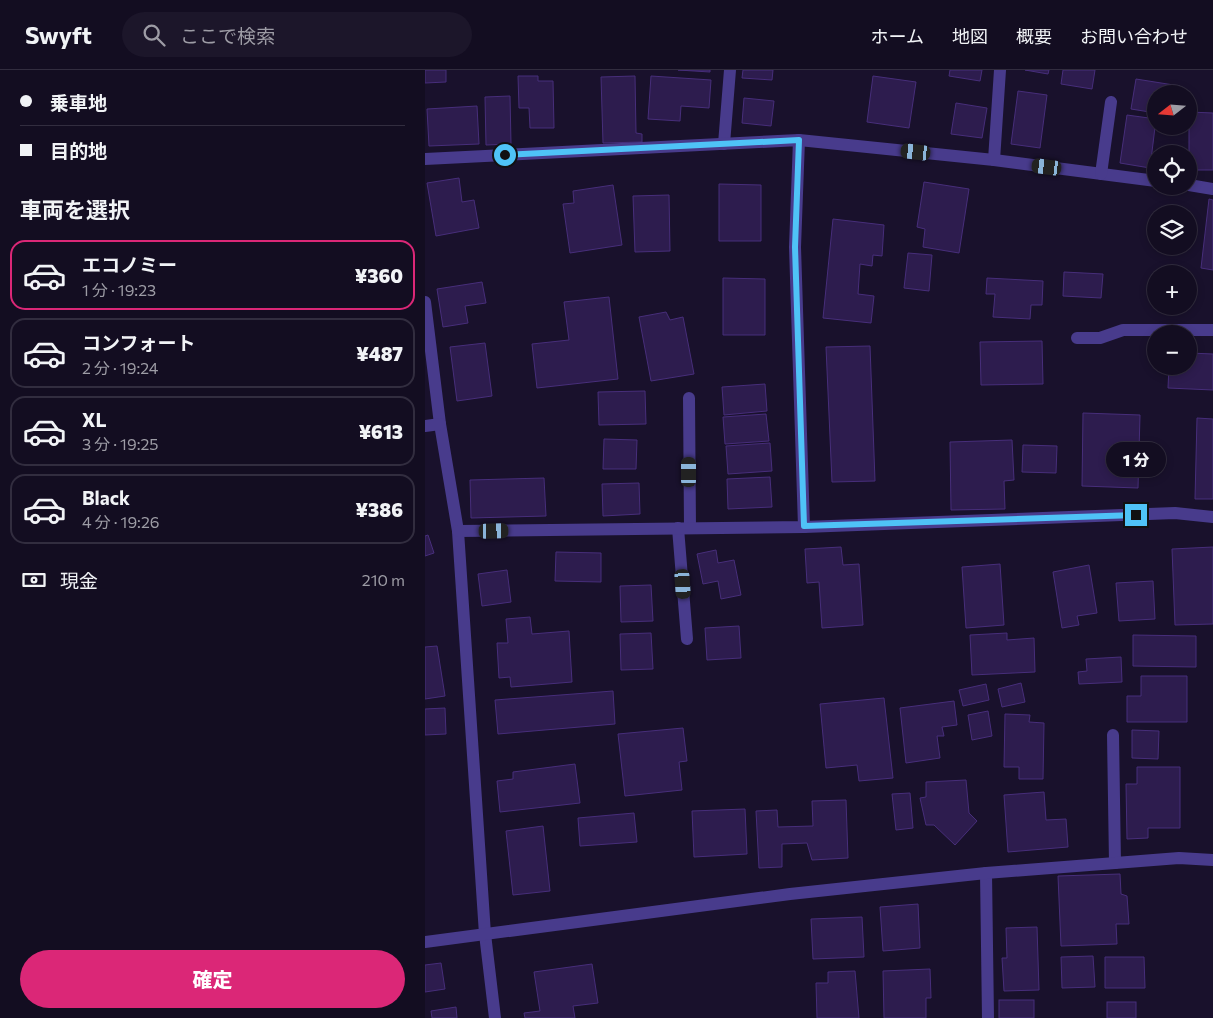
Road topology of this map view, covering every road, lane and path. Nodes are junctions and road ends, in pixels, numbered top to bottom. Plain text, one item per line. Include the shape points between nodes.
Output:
1 (730, 70) edge
2 (1000, 70) edge
3 (1111, 102) dead end
4 (799, 140) junction
5 (724, 144) junction
6 (425, 159) edge
7 (993, 160) junction
8 (1101, 174) junction
9 (1147, 180) edge
10 (1197, 186) edge
11 (1213, 189) edge
12 (425, 302) edge
13 (1213, 330) edge
14 (1077, 338) dead end
15 (689, 398) dead end
16 (439, 424) junction
17 (425, 426) edge
18 (1213, 517) edge
19 (804, 526) junction
20 (684, 528) junction
21 (458, 531) junction
22 (687, 639) dead end
23 (1113, 735) dead end
24 (1213, 860) edge
25 (1115, 862) junction
26 (986, 873) junction
27 (485, 934) junction
28 (425, 942) edge
29 (495, 1018) edge
30 (988, 1018) edge

1 - 5 street
2 - 7 street
3 - 8 street
4 - 5 street
4 - 7 street
4 - 19 street via 795,247
5 - 6 street
7 - 8 street
8 - 9 street
10 - 11 street
12 - 16 street
13 - 14 street via 1123,330 1100,338
15 - 20 street
16 - 17 street
16 - 21 street
18 - 19 street via 1175,514
19 - 20 street
20 - 21 street
20 - 22 street
21 - 27 street
23 - 25 street
24 - 25 street via 1179,858
25 - 26 street
26 - 27 street via 790,894
26 - 30 street
27 - 28 street
27 - 29 street

